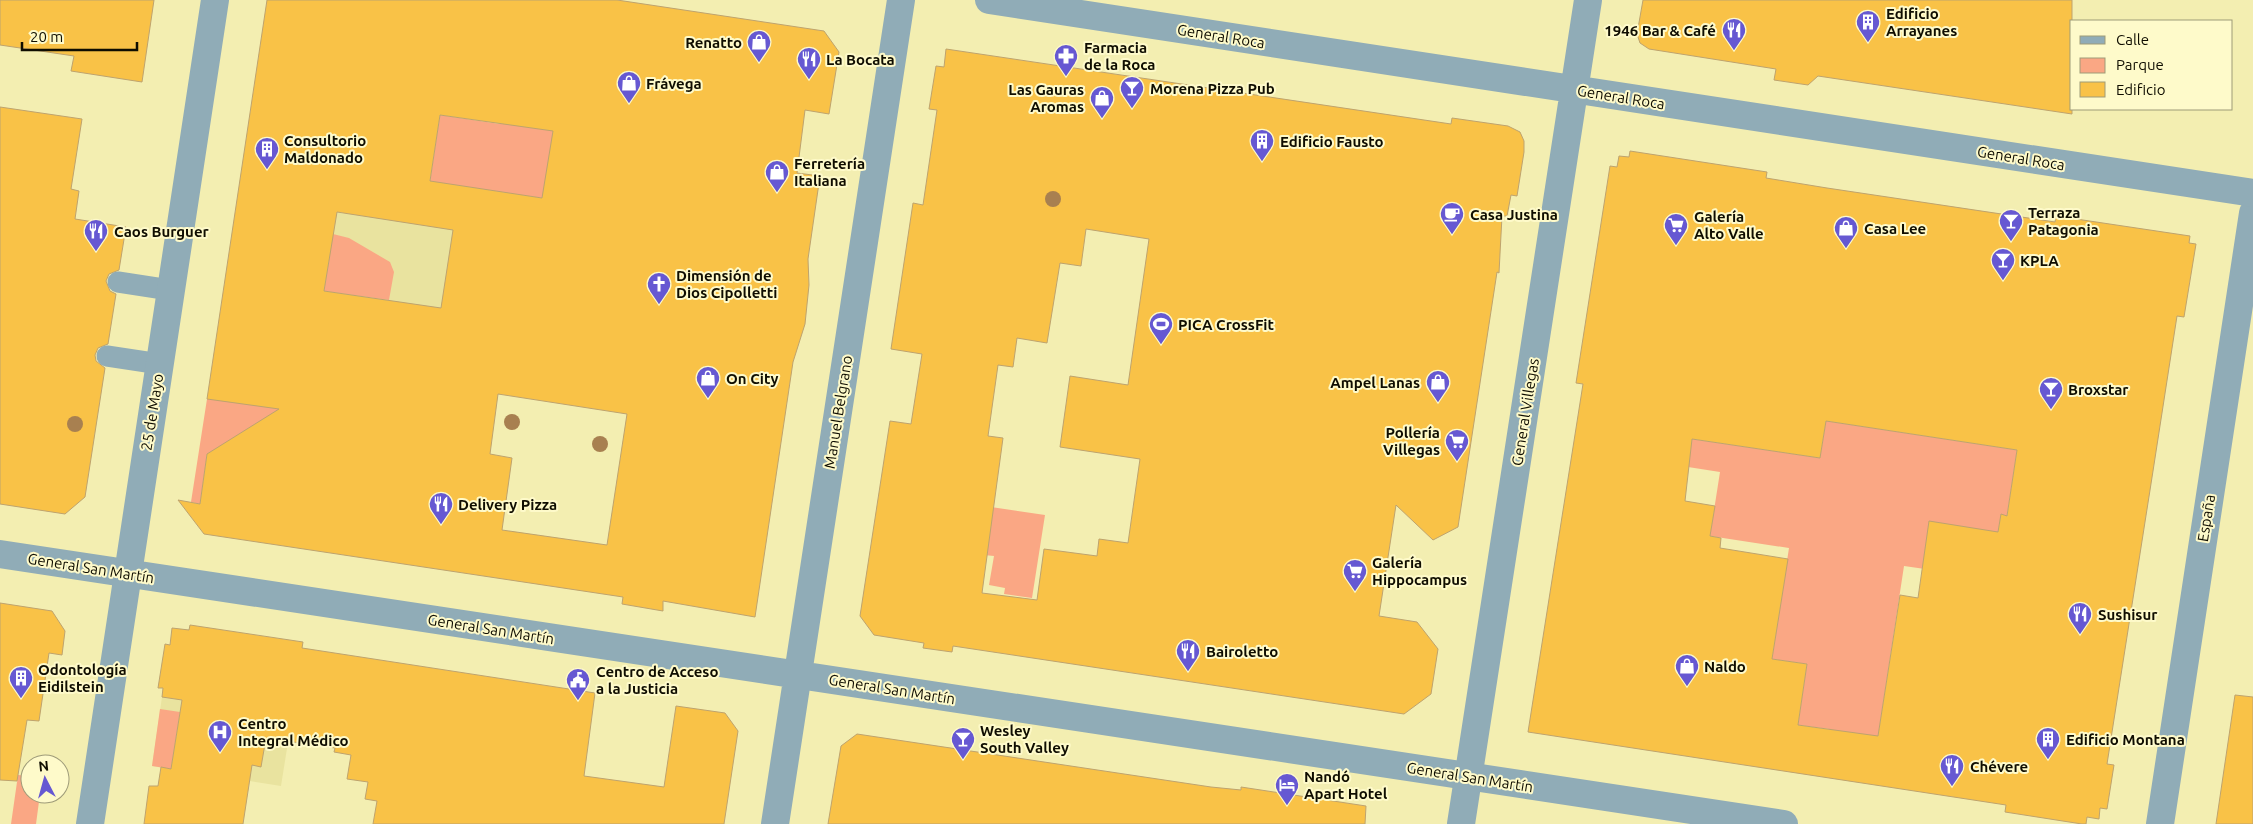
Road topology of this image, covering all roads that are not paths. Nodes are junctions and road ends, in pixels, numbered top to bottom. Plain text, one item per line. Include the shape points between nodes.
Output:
1 (214, 0) edge
2 (901, 0) edge
3 (989, 0) edge
4 (1588, 0) edge
5 (1574, 89) junction
6 (2253, 193) edge
7 (2253, 213) edge
8 (118, 282) dead end
9 (170, 290) junction
10 (107, 356) dead end
11 (160, 364) junction
12 (0, 554) edge
13 (128, 573) junction
14 (798, 675) junction
15 (1469, 776) junction
16 (90, 824) edge
17 (775, 824) edge
18 (1461, 824) edge
19 (1784, 824) edge
20 (2160, 824) edge

1 - 9 street, 25 de Mayo
2 - 14 street, Manuel Belgrano
3 - 5 street, General Roca
4 - 5 street, General Villegas
5 - 6 street, General Roca
5 - 15 street, General Villegas
7 - 20 street, España
8 - 9 lane
9 - 11 street, 25 de Mayo
10 - 11 lane
11 - 13 street, 25 de Mayo
12 - 13 street, General San Martín
13 - 14 street, General San Martín
13 - 16 street, 25 de Mayo
14 - 15 street, General San Martín
14 - 17 street, Manuel Belgrano
15 - 18 street, General Villegas
15 - 19 street, General San Martín

